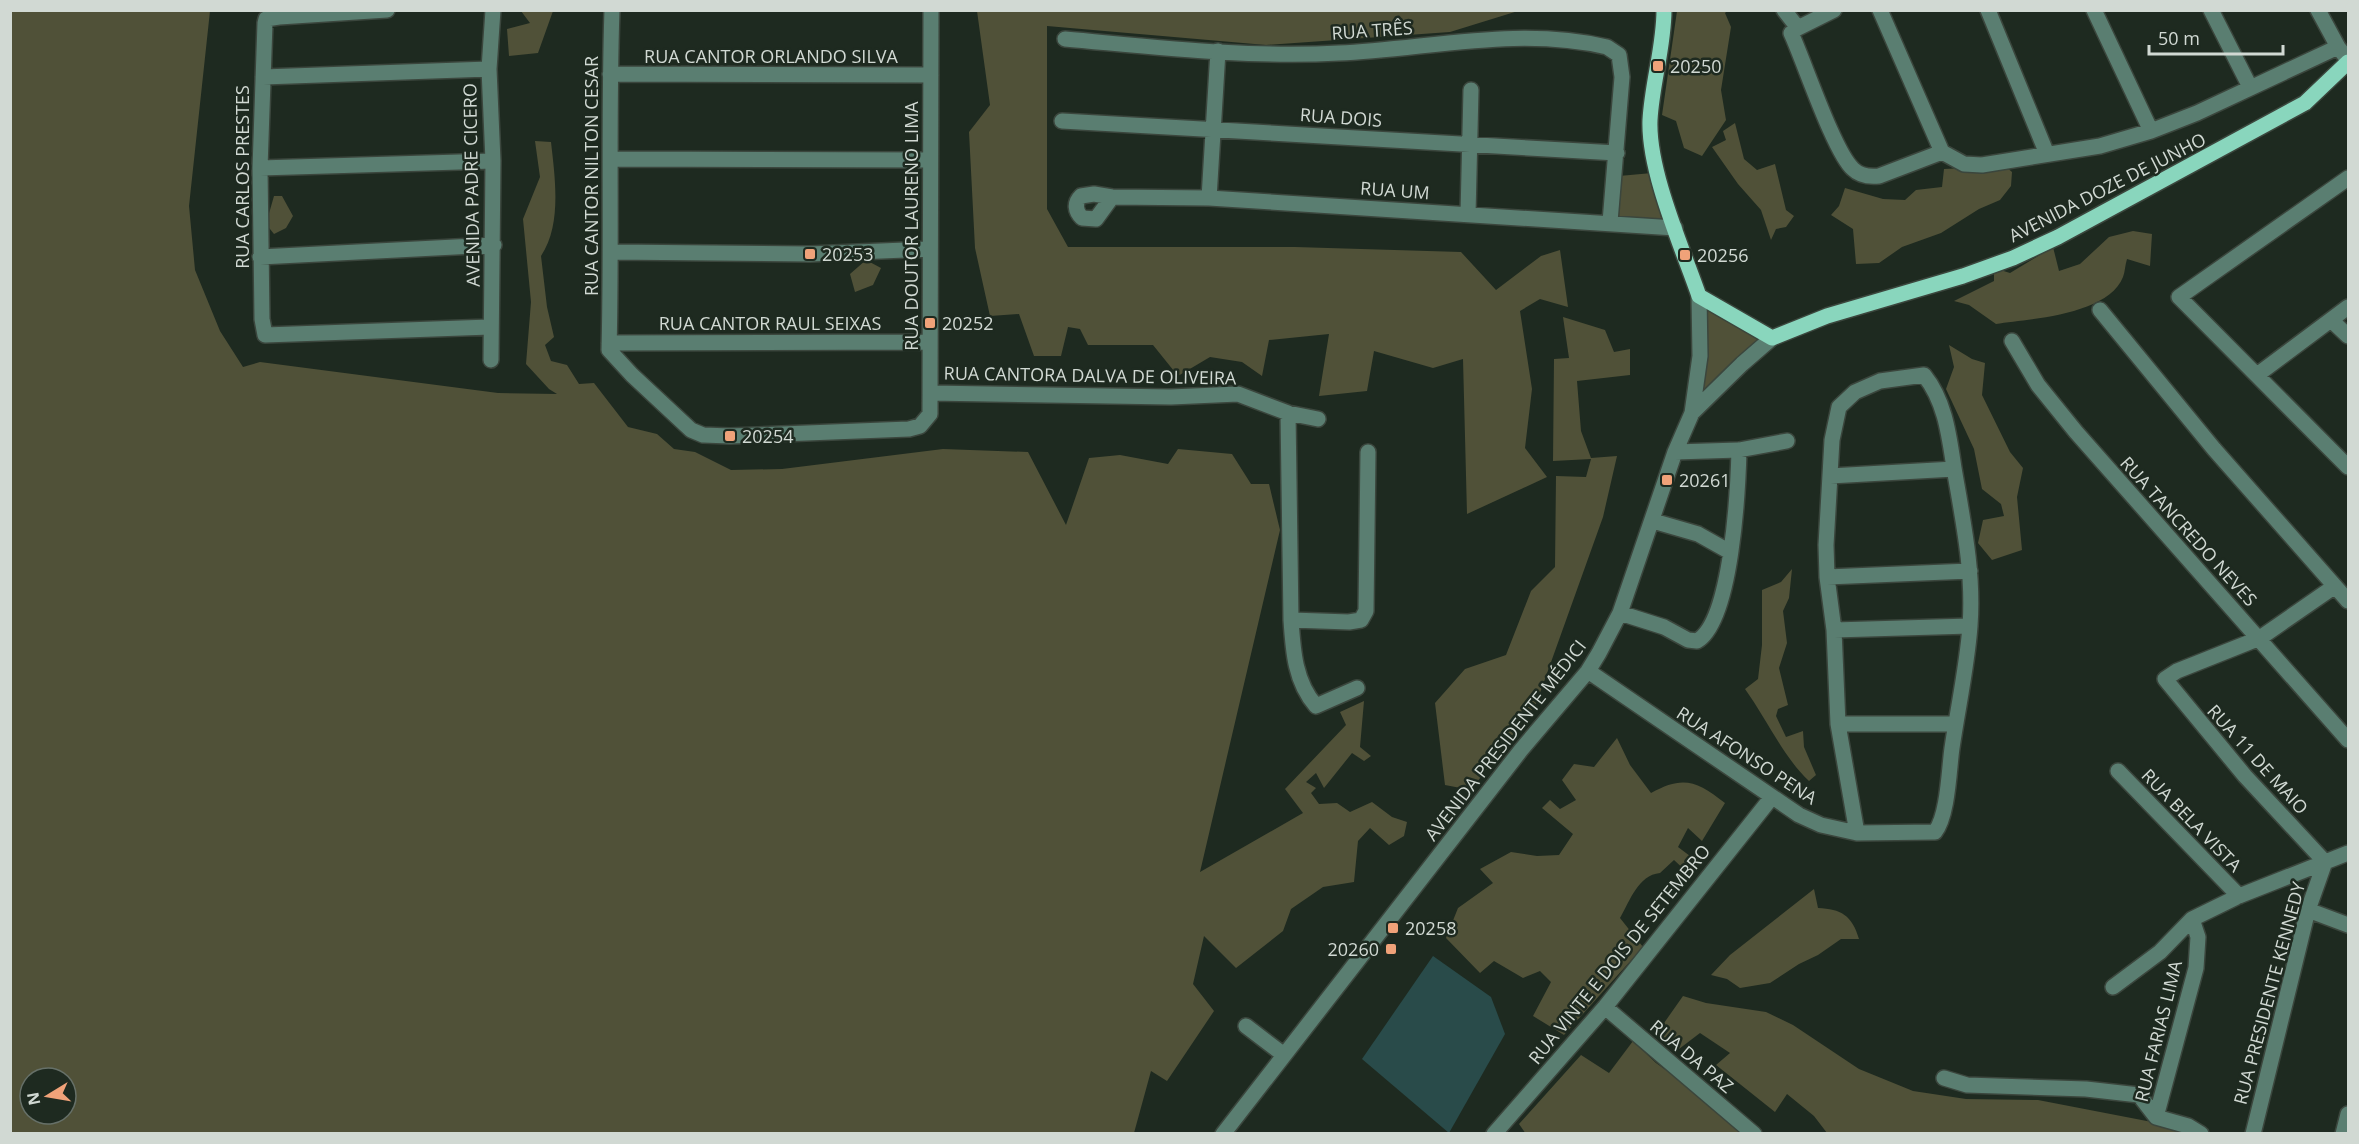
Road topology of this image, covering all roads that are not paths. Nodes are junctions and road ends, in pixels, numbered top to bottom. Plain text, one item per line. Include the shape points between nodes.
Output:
1 (387, 10) edge
2 (493, 10) edge
3 (612, 10) edge
4 (931, 10) edge
5 (1664, 10) edge
6 (1784, 10) edge
7 (1834, 10) edge
8 (1880, 10) edge
9 (1988, 10) edge
10 (2094, 10) edge
11 (2211, 10) edge
12 (2319, 10) edge
13 (1791, 33) dead end
14 (1065, 39) dead end
15 (2338, 47) junction
16 (1218, 51) junction
17 (2349, 61) edge
18 (489, 69) junction
19 (610, 74) junction
20 (931, 75) junction
21 (263, 77) junction
22 (2250, 87) junction
23 (1470, 90) dead end
24 (1062, 121) dead end
25 (1213, 127) junction
26 (2151, 130) junction
27 (1471, 145) junction
28 (1942, 152) junction
29 (1617, 153) junction
30 (2047, 154) junction
31 (612, 159) junction
32 (930, 160) junction
33 (493, 161) junction
34 (260, 168) junction
35 (2349, 177) edge
36 (1112, 197) dead end
37 (1209, 198) junction
38 (1468, 214) junction
39 (1610, 222) junction
40 (1676, 228) junction
41 (494, 245) junction
42 (929, 249) junction
43 (612, 252) junction
44 (260, 256) junction
45 (1699, 296) junction
46 (2349, 307) edge
47 (2100, 310) dead end
48 (2331, 320) junction
49 (490, 327) junction
50 (2349, 336) edge
51 (1772, 338) junction
52 (2012, 341) dead end
53 (930, 342) junction
54 (609, 343) junction
55 (491, 360) dead end
56 (2257, 375) junction
57 (931, 393) junction
58 (1288, 413) junction
59 (1692, 413) junction
60 (1318, 418) dead end
61 (1787, 441) dead end
62 (1739, 450) junction
63 (1368, 452) dead end
64 (1675, 452) junction
65 (2349, 467) edge
66 (1954, 469) junction
67 (1830, 476) junction
68 (1653, 521) junction
69 (1730, 552) junction
70 (1970, 571) junction
71 (1827, 577) junction
72 (2335, 586) junction
73 (2349, 601) edge
74 (1620, 613) junction
75 (1291, 620) junction
76 (1970, 626) junction
77 (1834, 630) junction
78 (2260, 638) junction
79 (1588, 671) junction
80 (1357, 688) dead end
81 (1838, 724) junction
82 (1955, 724) junction
83 (2349, 740) edge
84 (2118, 771) dead end
85 (1772, 797) junction
86 (1857, 833) junction
87 (2349, 853) edge
88 (2325, 862) junction
89 (2239, 896) junction
90 (2308, 910) junction
91 (2192, 919) junction
92 (2349, 925) edge
93 (2113, 987) dead end
94 (1605, 1007) junction
95 (1245, 1026) dead end
96 (1284, 1055) junction
97 (1944, 1078) dead end
98 (2349, 1114) edge
99 (2156, 1117) junction
100 (1500, 1132) edge
101 (1223, 1134) edge
102 (1754, 1134) edge
103 (2201, 1134) edge
104 (2253, 1134) edge
105 (2343, 1134) edge

1 - 21 street, RUA CARLOS PRESTES via 266,19
2 - 18 street, AVENIDA PADRE CICERO
3 - 19 street, RUA CANTOR NILTON CESAR
4 - 20 street, RUA DOUTOR LAURENO LIMA
5 - 40 main road via 1650,133
6 - 7 street via 1798,28
8 - 28 street
9 - 30 street
10 - 26 street
11 - 22 street
12 - 15 street
13 - 28 street via 1840,150 1852,168 1868,177 1879,176
14 - 16 street, RUA TRÊS
15 - 17 street
15 - 22 street
16 - 25 street
16 - 29 street, RUA TRÊS via 1337,53 1520,37 1607,46 1617,52 1621,63
17 - 51 main road, AVENIDA DOZE DE JUNHO via 2305,103 2058,237 1963,276 1827,316
18 - 21 street
18 - 33 street, AVENIDA PADRE CICERO
19 - 20 street, RUA CANTOR ORLANDO SILVA
19 - 31 street, RUA CANTOR NILTON CESAR
20 - 32 street, RUA DOUTOR LAURENO LIMA
21 - 34 street, RUA CARLOS PRESTES
22 - 26 street
23 - 27 street
24 - 25 street, RUA DOIS
25 - 27 street, RUA DOIS
25 - 37 street
26 - 30 street via 2100,146
27 - 29 street, RUA DOIS
27 - 38 street
28 - 30 street via 1955,161 1973,165
29 - 39 street, RUA TRÊS
31 - 32 street
31 - 43 street, RUA CANTOR NILTON CESAR
32 - 42 street, RUA DOUTOR LAURENO LIMA
33 - 34 street
33 - 41 street, AVENIDA PADRE CICERO
34 - 44 street, RUA CARLOS PRESTES
35 - 56 street via 2179,297
36 - 37 street, RUA UM
37 - 38 street, RUA UM
38 - 39 street, RUA UM
39 - 40 street, RUA UM
40 - 45 main road
41 - 44 street
41 - 49 street, AVENIDA PADRE CICERO
42 - 43 street via 810,254
42 - 53 street, RUA DOUTOR LAURENO LIMA
43 - 54 street, RUA CANTOR NILTON CESAR
44 - 49 street, RUA CARLOS PRESTES via 265,335
45 - 51 main road
45 - 59 street, AVENIDA PRESIDENTE MÉDICI via 1701,356
46 - 48 street
47 - 72 street via 2214,450
48 - 50 street
48 - 56 street
49 - 55 street, AVENIDA PADRE CICERO
51 - 59 street, AVENIDA PRESIDENTE MÉDICI
52 - 78 street, RUA TANCREDO NEVES via 2055,407
53 - 54 street, RUA CANTOR RAUL SEIXAS
53 - 57 street, RUA DOUTOR LAURENO LIMA
54 - 57 street, RUA DOUTOR LAURENO LIMA via 609,350 619,362 692,430 703,435 909,429 928,418
56 - 65 street
57 - 58 street, RUA CANTORA DALVA DE OLIVEIRA via 1171,397 1238,394
58 - 60 street, RUA CANTORA DALVA DE OLIVEIRA
58 - 75 street
59 - 64 street, AVENIDA PRESIDENTE MÉDICI
61 - 62 street
62 - 64 street
62 - 69 street
63 - 75 street via 1366,611 1360,620 1348,622
64 - 68 street, AVENIDA PRESIDENTE MÉDICI
66 - 67 street
66 - 67 street via 1942,408 1924,375 1865,386 1839,407
66 - 70 street
67 - 71 street
68 - 69 street via 1698,534
68 - 74 street, AVENIDA PRESIDENTE MÉDICI
69 - 74 street via 1714,619 1697,641
70 - 71 street
70 - 76 street
71 - 77 street
72 - 73 street
72 - 78 street
74 - 79 street, AVENIDA PRESIDENTE MÉDICI
75 - 80 street via 1294,658 1305,693 1316,706
76 - 77 street
76 - 82 street
77 - 81 street
78 - 83 street, RUA TANCREDO NEVES
78 - 88 street, RUA 11 DE MAIO via 2165,679 2245,776
79 - 85 street, RUA AFONSO PENA
79 - 96 street, AVENIDA PRESIDENTE MÉDICI via 1521,750
81 - 82 street
81 - 86 street
82 - 86 street, RUA AFONSO PENA via 1946,793 1935,832
84 - 89 street, RUA BELA VISTA
85 - 86 street, RUA AFONSO PENA via 1821,825
85 - 94 street, RUA VINTE E DOIS DE SETEMBRO
87 - 88 street
88 - 89 street
88 - 90 street, RUA PRESIDENTE KENNEDY
89 - 91 street
90 - 92 street
90 - 104 street, RUA PRESIDENTE KENNEDY
91 - 93 street via 2160,952
91 - 99 street, RUA FARIAS LIMA via 2198,937 2196,968
94 - 100 street, RUA VINTE E DOIS DE SETEMBRO
94 - 102 street, RUA DA PAZ
95 - 96 street
96 - 101 street, AVENIDA PRESIDENTE MÉDICI
97 - 99 street via 1967,1086 2086,1089 2139,1095
98 - 105 street
99 - 103 street

